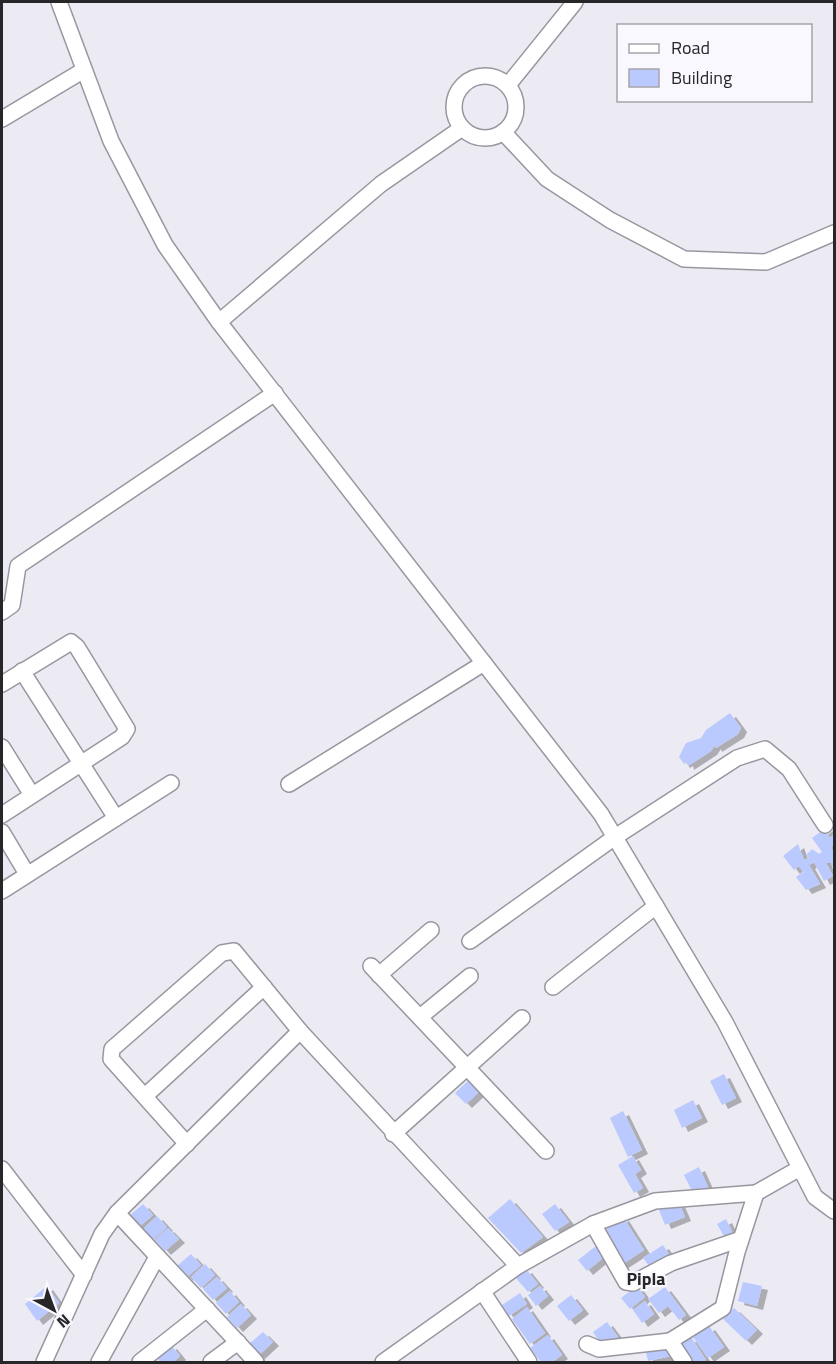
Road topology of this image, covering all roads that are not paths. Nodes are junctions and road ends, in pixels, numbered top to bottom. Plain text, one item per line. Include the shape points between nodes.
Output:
1 (59, 2) edge
2 (575, 2) edge
3 (84, 70) junction
4 (508, 85) junction
5 (2, 120) edge
6 (462, 128) junction
7 (503, 132) junction
8 (834, 233) edge
9 (219, 322) junction
10 (275, 393) junction
11 (2, 612) edge
12 (484, 663) junction
13 (22, 671) junction
14 (2, 684) edge
15 (2, 747) edge
16 (81, 764) junction
17 (171, 783) dead end
18 (289, 784) dead end
19 (32, 795) junction
20 (2, 814) edge
21 (116, 818) junction
22 (825, 825) dead end
23 (2, 832) edge
24 (615, 837) junction
25 (27, 874) junction
26 (2, 891) edge
27 (656, 906) junction
28 (431, 930) dead end
29 (470, 941) dead end
30 (470, 976) dead end
31 (264, 987) junction
32 (553, 987) dead end
33 (420, 1017) junction
34 (522, 1018) dead end
35 (300, 1031) junction
36 (467, 1067) junction
37 (145, 1096) junction
38 (393, 1134) junction
39 (187, 1144) junction
40 (546, 1151) dead end
41 (800, 1168) junction
42 (2, 1169) edge
43 (756, 1193) junction
44 (834, 1211) edge
45 (117, 1213) junction
46 (593, 1224) junction
47 (741, 1239) junction
48 (157, 1257) junction
49 (518, 1266) junction
50 (84, 1275) junction
51 (482, 1292) junction
52 (207, 1309) junction
53 (670, 1341) junction
54 (237, 1342) junction
55 (587, 1344) dead end
56 (44, 1362) edge
57 (99, 1362) edge
58 (140, 1362) edge
59 (211, 1362) edge
60 (256, 1362) edge
61 (383, 1362) edge
62 (529, 1362) edge
63 (684, 1362) edge

1 - 3 street
2 - 4 street
3 - 5 street
3 - 9 street via 111,141 165,245
4 - 6 street via 499,78 478,76 460,88 454,108
4 - 7 street via 516,115
6 - 7 street via 486,138
6 - 9 street via 381,184
7 - 8 street via 547,179 610,220 684,259 766,262
9 - 10 street
10 - 11 street via 18,567 12,605
10 - 12 street
12 - 18 street
12 - 24 street
13 - 14 street
13 - 16 street
13 - 16 street via 66,643 77,646 128,729
15 - 19 street
16 - 19 street
16 - 21 street
17 - 21 street
19 - 20 street
21 - 25 street
22 - 24 street via 789,769 765,749 737,758
23 - 25 street
24 - 27 street
24 - 29 street
25 - 26 street
27 - 32 street
27 - 41 street via 725,1022
28 - 33 street via 375,970
30 - 33 street
31 - 35 street
31 - 37 street
31 - 37 street via 234,951 222,953 112,1049 111,1059
33 - 36 street
34 - 36 street
35 - 38 street
35 - 39 street
36 - 38 street
36 - 40 street
37 - 39 street
38 - 49 street
39 - 45 street
41 - 43 street
41 - 44 street via 815,1197
42 - 50 street
43 - 46 street via 655,1200
43 - 47 street
45 - 48 street
45 - 50 street via 102,1234
46 - 47 street via 626,1282 633,1283 671,1263
46 - 49 street
47 - 53 street via 723,1308
48 - 52 street
48 - 57 street
49 - 51 street
50 - 56 street
51 - 61 street
51 - 62 street
52 - 54 street
52 - 58 street
53 - 55 street via 599,1349
53 - 63 street
54 - 59 street
54 - 60 street

